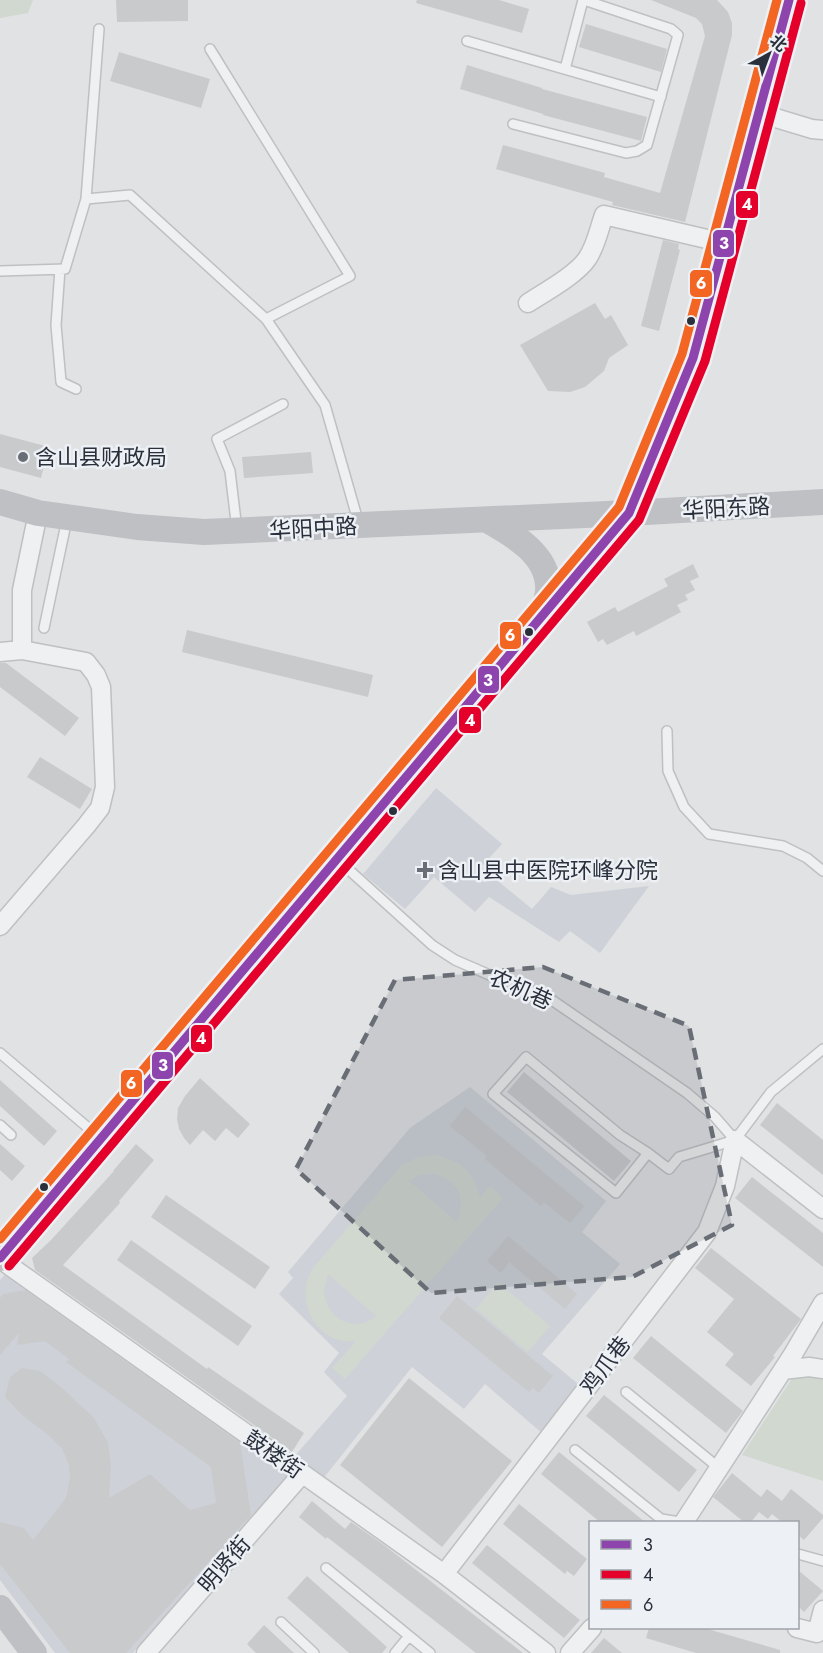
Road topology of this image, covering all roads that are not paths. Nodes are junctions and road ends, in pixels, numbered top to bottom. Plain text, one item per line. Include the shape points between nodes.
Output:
1 (584, 0) edge
2 (789, 0) edge
3 (99, 29) dead end
4 (467, 41) dead end
5 (210, 49) dead end
6 (565, 69) junction
7 (661, 97) junction
8 (759, 113) junction
9 (513, 123) dead end
10 (823, 130) edge
11 (86, 199) junction
12 (724, 243) junction
13 (60, 269) junction
14 (0, 271) edge
15 (528, 303) dead end
16 (266, 319) junction
17 (76, 389) dead end
18 (283, 404) dead end
19 (0, 502) edge
20 (823, 502) edge
21 (38, 513) junction
22 (629, 513) junction
23 (67, 517) junction
24 (487, 519) junction
25 (360, 525) junction
26 (237, 531) junction
27 (542, 616) junction
28 (44, 628) dead end
29 (22, 650) junction
30 (0, 652) edge
31 (667, 731) dead end
32 (337, 859) junction
33 (823, 871) edge
34 (0, 926) edge
35 (823, 1049) edge
36 (0, 1053) edge
37 (0, 1125) edge
38 (11, 1135) dead end
39 (100, 1138) junction
40 (735, 1140) junction
41 (648, 1153) junction
42 (823, 1209) edge
43 (0, 1258) edge
44 (823, 1304) edge
45 (823, 1369) edge
46 (783, 1370) junction
47 (626, 1392) dead end
48 (575, 1450) dead end
49 (719, 1468) junction
50 (302, 1474) junction
51 (675, 1521) edge
52 (683, 1521) edge
53 (799, 1554) edge
54 (823, 1561) edge
55 (326, 1568) dead end
56 (444, 1574) junction
57 (0, 1608) edge
58 (823, 1610) edge
59 (281, 1622) dead end
60 (799, 1628) edge
61 (591, 1629) edge
62 (409, 1636) junction
63 (34, 1653) edge
64 (147, 1653) edge
65 (314, 1653) edge
66 (395, 1653) edge
67 (430, 1653) edge
68 (546, 1653) edge
69 (570, 1653) edge

1 - 6 lane
1 - 7 lane via 671,29 678,35
2 - 8 main road
3 - 11 lane
4 - 6 lane
5 - 16 lane via 350,276
6 - 7 lane
7 - 9 lane via 647,145 626,153
8 - 10 street
8 - 12 main road
11 - 13 lane via 65,269
11 - 16 lane via 130,195
12 - 15 street via 604,215 587,260
12 - 22 main road via 693,358
13 - 14 lane
13 - 17 lane via 56,325 61,382
16 - 25 lane via 325,405
18 - 26 lane via 217,439 230,471
19 - 21 main road, 华阳中路
20 - 22 main road, 华阳东路
21 - 23 main road, 华阳中路
21 - 29 street via 22,590
22 - 24 main road, 华阳中路
22 - 27 main road
23 - 26 main road, 华阳中路 via 170,530
23 - 28 lane
24 - 25 main road, 华阳中路
24 - 27 main road via 516,537 542,564 548,592
25 - 26 main road, 华阳中路
27 - 32 main road
29 - 30 street
29 - 34 street via 86,662 96,675 101,687 105,787 100,808
31 - 33 lane via 668,771 684,807 709,834 783,846
32 - 39 main road
32 - 40 lane, 农机巷 via 432,945 455,960 546,996 687,1093
35 - 40 lane via 771,1092
36 - 39 lane
37 - 38 lane
39 - 43 main road
40 - 41 lane via 680,1157 669,1169
40 - 42 street
40 - 56 street, 鸡爪巷 via 725,1186 707,1232
41 - 41 lane via 620,1135 526,1057 493,1094 616,1193
43 - 50 street, 鼓楼街
44 - 46 street
45 - 46 street
46 - 49 street
47 - 49 lane
48 - 51 lane via 661,1519
49 - 52 street
50 - 56 street, 鼓楼街
50 - 64 street, 明贤街
53 - 54 lane
55 - 62 lane
56 - 68 street, 鼓楼街
57 - 63 main road
58 - 60 street via 817,1633
59 - 65 lane
61 - 69 street
62 - 66 lane
62 - 67 lane

